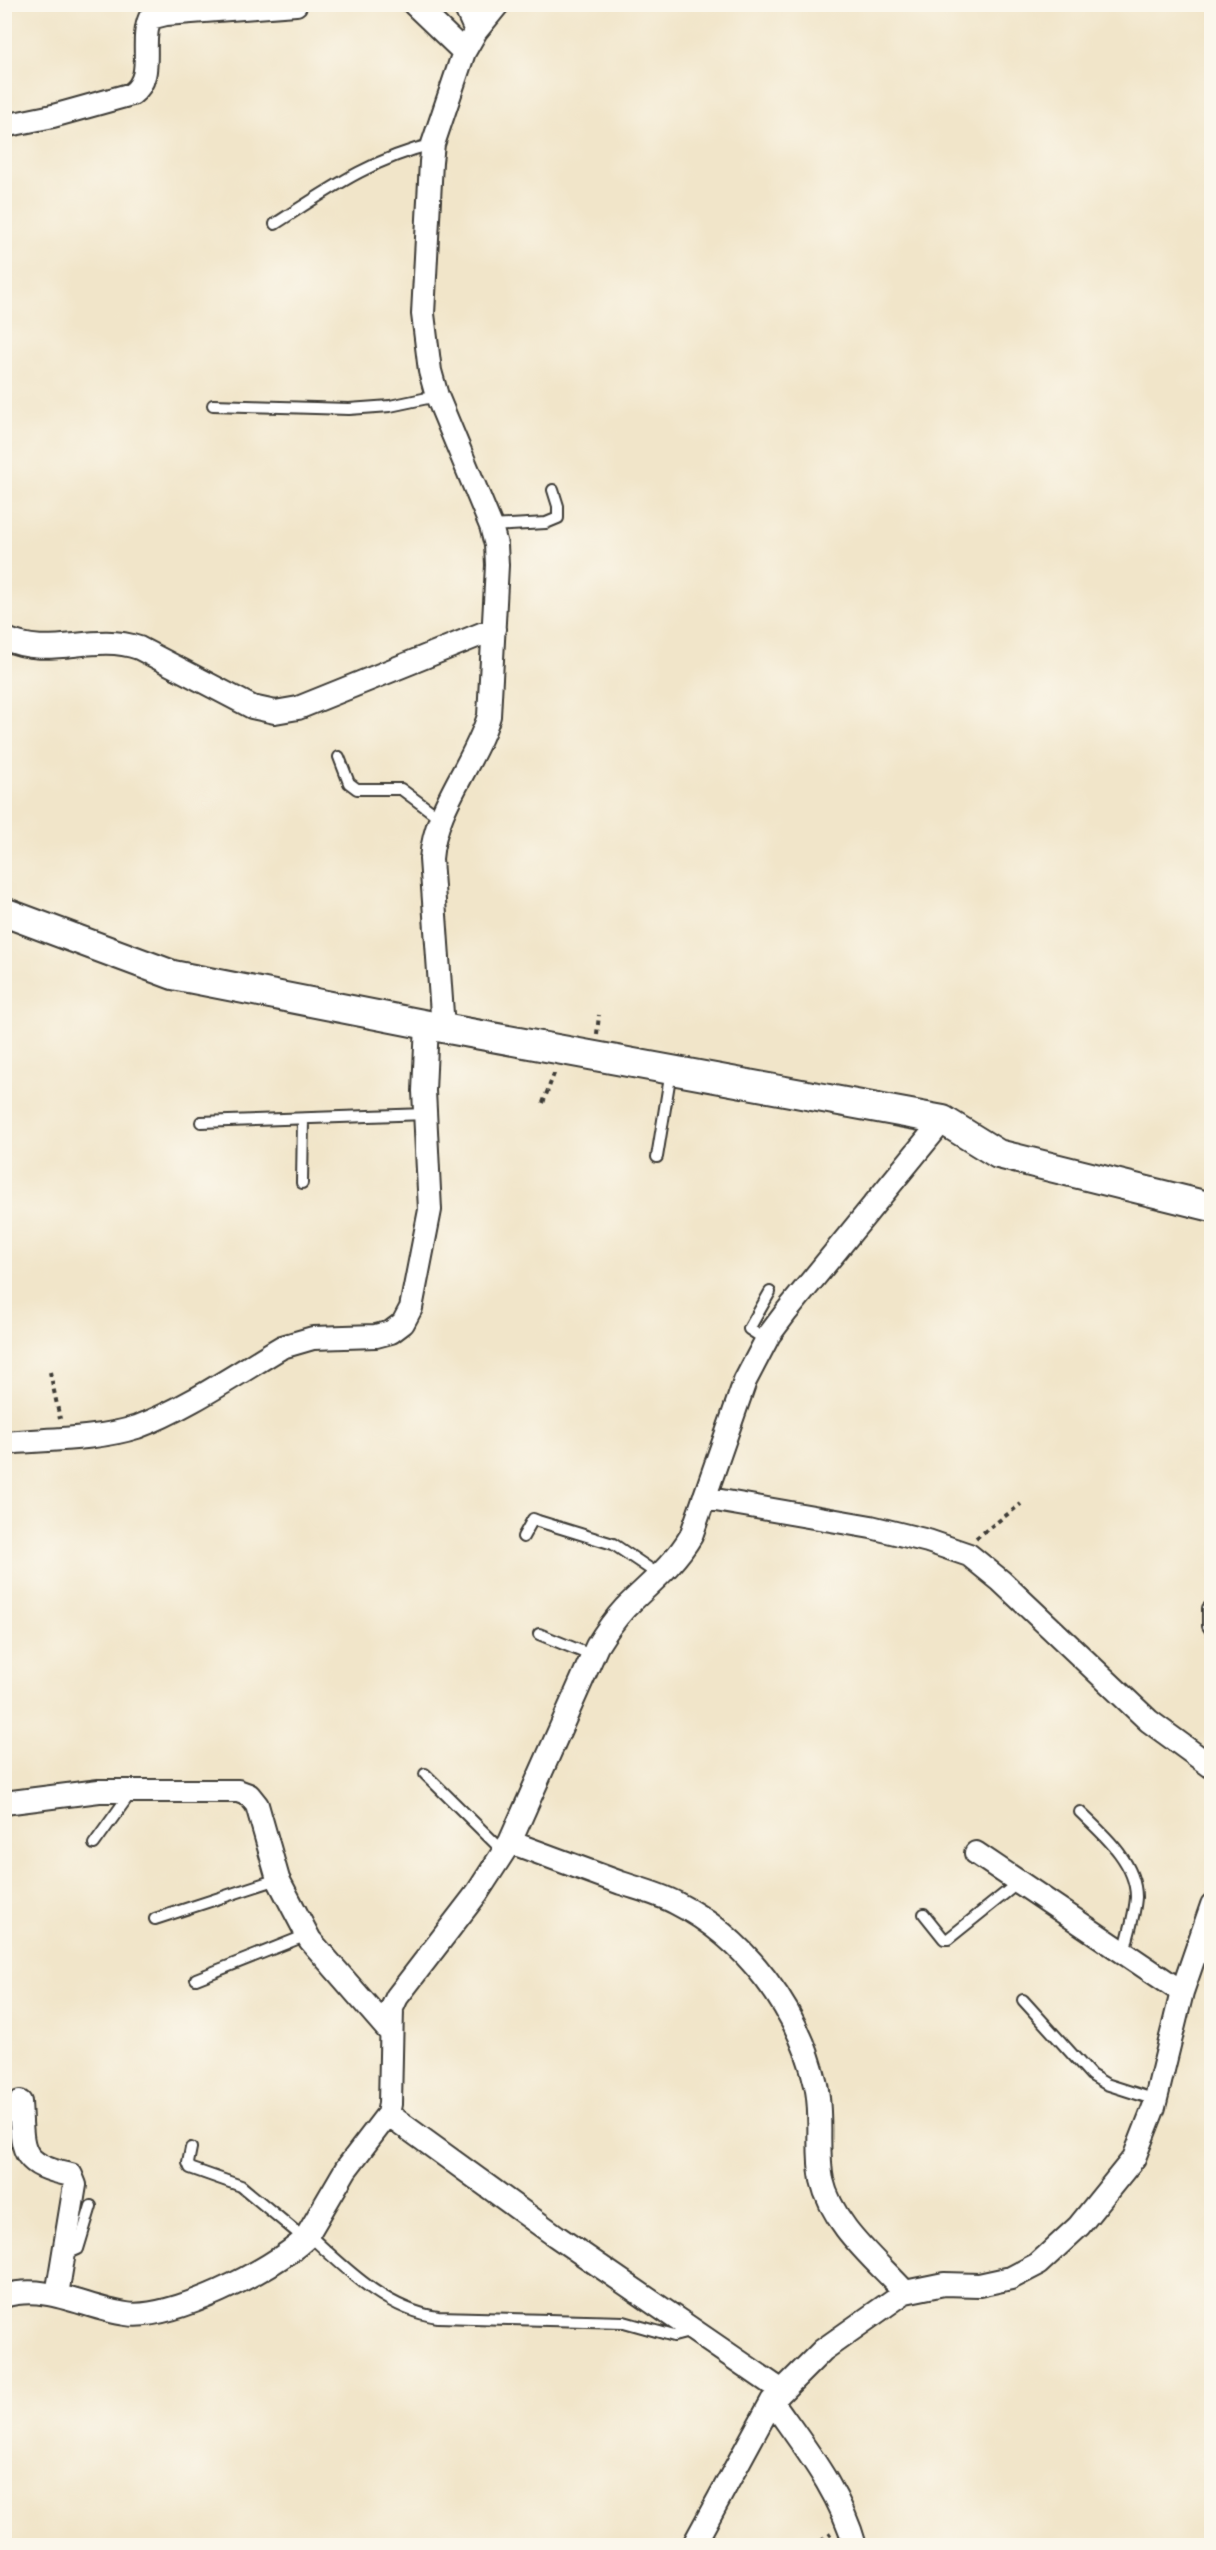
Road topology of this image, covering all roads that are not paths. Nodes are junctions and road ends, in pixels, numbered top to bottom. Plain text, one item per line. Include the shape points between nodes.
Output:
1 (296, 4) edge
2 (414, 4) edge
3 (464, 4) edge
4 (498, 4) edge
5 (476, 31) junction
6 (464, 52) junction
7 (4, 126) edge
8 (433, 144) junction
9 (275, 224) dead end
10 (437, 396) junction
11 (213, 405) dead end
12 (553, 490) dead end
13 (491, 526) junction
14 (494, 629) junction
15 (4, 638) edge
16 (339, 757) dead end
17 (440, 818) junction
18 (4, 912) edge
19 (435, 1026) junction
20 (672, 1070) junction
21 (426, 1114) junction
22 (303, 1119) junction
23 (943, 1120) junction
24 (201, 1122) dead end
25 (657, 1156) dead end
26 (302, 1183) dead end
27 (1212, 1207) edge
28 (771, 1292) dead end
29 (766, 1340) junction
30 (4, 1443) edge
31 (704, 1498) junction
32 (523, 1537) dead end
33 (659, 1575) junction
34 (1208, 1608) dead end
35 (1212, 1632) edge
36 (539, 1634) dead end
37 (593, 1656) junction
38 (1212, 1767) edge
39 (425, 1774) dead end
40 (132, 1791) junction
41 (4, 1803) edge
42 (1080, 1812) dead end
43 (94, 1844) dead end
44 (507, 1847) junction
45 (976, 1853) dead end
46 (278, 1879) junction
47 (1019, 1882) junction
48 (1212, 1905) edge
49 (924, 1914) dead end
50 (155, 1919) dead end
51 (307, 1935) junction
52 (1124, 1953) junction
53 (196, 1979) dead end
54 (1182, 1992) junction
55 (1023, 2000) dead end
56 (390, 2032) junction
57 (1156, 2100) junction
58 (20, 2102) dead end
59 (388, 2114) junction
60 (191, 2148) dead end
61 (92, 2206) dead end
62 (307, 2237) junction
63 (64, 2255) junction
64 (905, 2292) junction
65 (57, 2295) junction
66 (4, 2296) edge
67 (693, 2331) junction
68 (777, 2396) junction
69 (693, 2546) edge
70 (855, 2546) edge

1 - 7 street via 150,18 145,30 145,77 137,90 53,116
2 - 6 street
3 - 5 street
4 - 5 street
5 - 6 street
6 - 8 street
8 - 9 lane via 398,153 352,176
8 - 10 street via 423,314
10 - 11 lane via 390,406 349,409
10 - 13 street
12 - 13 lane via 558,518 546,523
13 - 14 street via 497,565
14 - 15 street via 298,708 275,712 252,707 122,642 51,648 30,647
14 - 17 street via 489,716
16 - 17 lane via 349,783 357,789 401,789
17 - 19 street via 431,859
18 - 19 street via 173,975
19 - 20 street
19 - 21 street via 424,1073
20 - 23 street
20 - 25 lane
21 - 22 lane
21 - 30 street via 430,1210 411,1308 403,1323 376,1336 297,1341 162,1417 135,1427 111,1433
22 - 24 lane
22 - 26 lane
23 - 27 street via 998,1154
23 - 29 street
28 - 29 lane via 749,1329
29 - 31 street via 745,1381
31 - 33 street via 691,1536
31 - 38 street via 870,1527 969,1555 1149,1721
32 - 33 lane via 533,1519 613,1544
33 - 37 street via 609,1627
34 - 35 lane
36 - 37 lane
37 - 44 street
39 - 44 lane
40 - 41 street via 99,1791
40 - 43 lane
40 - 46 street via 238,1791 249,1795 256,1806
42 - 52 lane via 1114,1845 1131,1877 1136,1897
44 - 56 street via 397,1997
44 - 64 street via 675,1902 714,1926 751,1960 779,1998 802,2040 816,2086 822,2179 830,2205
45 - 47 street
46 - 50 lane
46 - 51 street
47 - 49 lane via 948,1939
47 - 52 street
48 - 54 street
51 - 53 lane
51 - 56 street
52 - 54 street
54 - 57 street
55 - 57 lane via 1091,2075 1106,2084
56 - 59 street
57 - 64 street via 1134,2158 1079,2226 1038,2264 1011,2278 979,2285 944,2284
58 - 63 street via 22,2147 30,2159 71,2175 75,2185
59 - 62 street via 346,2169
59 - 67 street
60 - 62 lane via 190,2168 241,2186
61 - 63 lane via 78,2248
62 - 65 street via 239,2282 163,2312 124,2314
62 - 67 lane via 359,2281 419,2315 624,2322 674,2336
63 - 65 street
64 - 68 street via 823,2350
65 - 66 street via 35,2292
67 - 68 street
68 - 69 street
68 - 70 street via 839,2501

